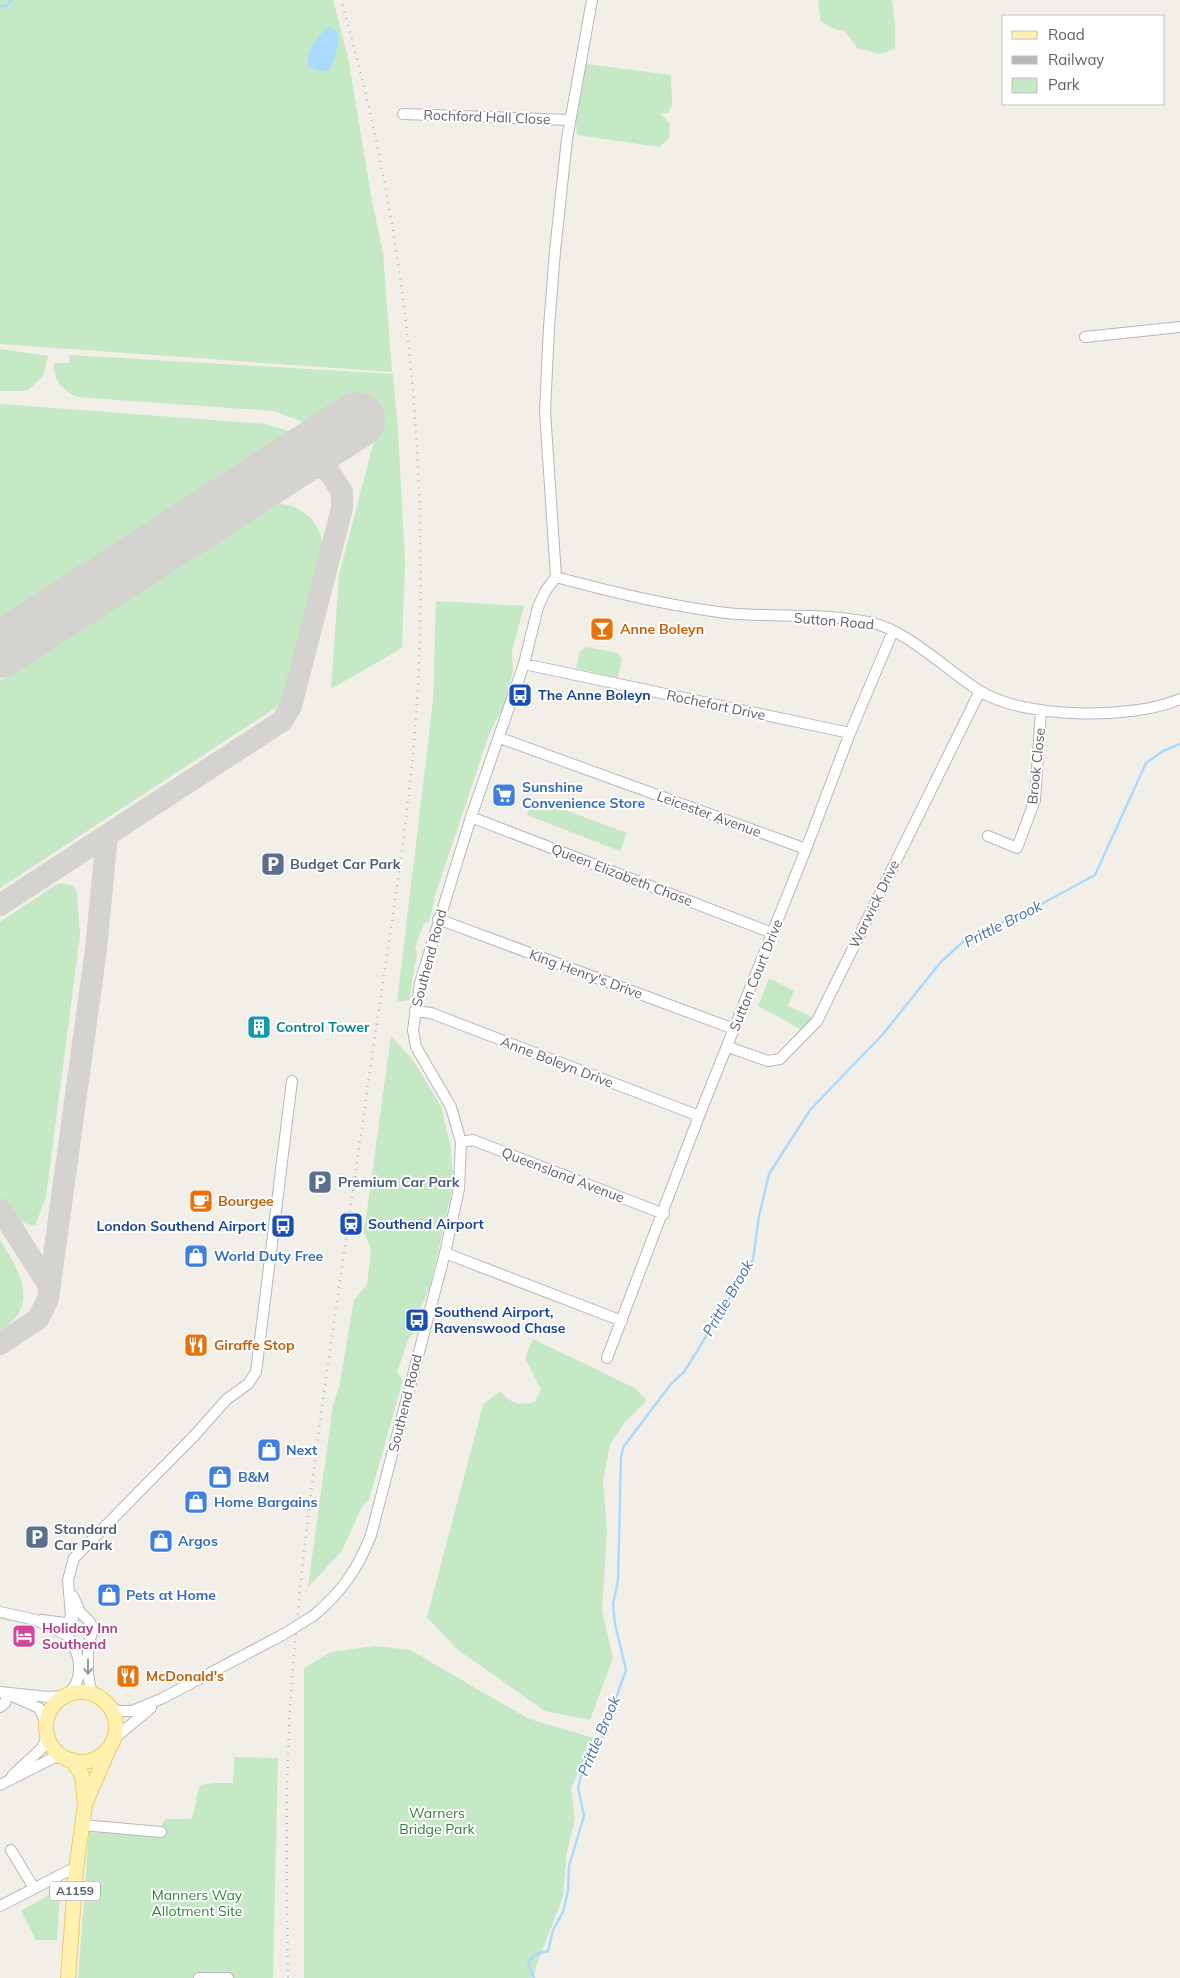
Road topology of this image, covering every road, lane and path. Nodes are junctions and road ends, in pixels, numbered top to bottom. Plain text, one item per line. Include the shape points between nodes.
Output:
1 (592, 0) edge
2 (403, 114) dead end
3 (570, 120) junction
4 (1180, 327) edge
5 (1085, 337) dead end
6 (556, 577) junction
7 (893, 631) junction
8 (524, 664) junction
9 (980, 691) junction
10 (1180, 699) edge
11 (1041, 710) junction
12 (850, 733) junction
13 (500, 738) junction
14 (472, 817) junction
15 (988, 836) dead end
16 (806, 849) junction
17 (438, 919) junction
18 (772, 933) junction
19 (415, 1010) junction
20 (734, 1030) junction
21 (728, 1048) junction
22 (292, 1081) dead end
23 (699, 1116) junction
24 (460, 1142) junction
25 (664, 1214) junction
26 (445, 1253) junction
27 (622, 1321) junction
28 (607, 1358) dead end
29 (68, 1586) junction
30 (69, 1601) junction
31 (0, 1612) edge
32 (86, 1619) junction
33 (36, 1620) junction
34 (51, 1620) junction
35 (70, 1622) junction
36 (69, 1638) junction
37 (91, 1638) junction
38 (3, 1692) edge
39 (66, 1694) junction
40 (96, 1695) junction
41 (163, 1698) junction
42 (108, 1705) junction
43 (0, 1707) edge
44 (47, 1730) junction
45 (116, 1737) junction
46 (108, 1750) junction
47 (68, 1758) junction
48 (2, 1779) edge
49 (85, 1805) junction
50 (82, 1825) junction
51 (161, 1832) dead end
52 (12, 1850) dead end
53 (76, 1870) junction
54 (34, 1888) junction
55 (0, 1906) edge
56 (228, 1977) edge
57 (68, 1978) edge
58 (199, 1978) edge

1 - 3 street
2 - 3 street, Rochford Hall Close
3 - 6 street via 555,251 545,411
4 - 5 street
6 - 7 street, Sutton Road via 607,591 725,613 849,620 872,623
6 - 8 street, Southend Road via 538,607
7 - 9 street, Sutton Road
7 - 12 street, Sutton Court Drive
8 - 12 street, Rochefort Drive
8 - 13 street, Southend Road
9 - 11 street, Sutton Road via 1013,704
9 - 21 street, Warwick Drive via 817,1021 780,1059 768,1061
10 - 11 street, Sutton Road via 1161,707 1128,712
11 - 15 street, Brook Close via 1035,800 1028,822 1017,848
12 - 16 street, Sutton Court Drive
13 - 14 street, Southend Road
13 - 16 street, Leicester Avenue
14 - 17 street, Southend Road
14 - 18 street, Queen Elizabeth Chase
16 - 18 street, Sutton Court Drive
17 - 19 street, Southend Road
17 - 20 street, King Henry's Drive
18 - 20 street, Sutton Court Drive
19 - 23 street, Anne Boleyn Drive via 431,1013
19 - 24 street, Southend Road via 413,1030 416,1047 451,1107
20 - 21 street, Sutton Court Drive
21 - 23 street, Sutton Court Drive
22 - 29 street via 257,1366 250,1382 230,1396 77,1552 70,1568
23 - 25 street, Sutton Court Drive
24 - 25 street, Queensland Avenue via 473,1140
24 - 26 street, Southend Road via 459,1188
25 - 27 street, Sutton Court Drive
26 - 27 street
26 - 41 street, Southend Road, bridge via 368,1543 354,1572 331,1602 314,1616
27 - 28 street, Sutton Court Drive
29 - 30 street
29 - 32 street
30 - 34 street via 64,1613
30 - 35 street
31 - 33 street
32 - 35 street via 79,1617
32 - 37 street via 93,1629
33 - 34 street
33 - 36 street
34 - 35 street
35 - 36 street via 66,1630
36 - 37 street via 82,1644
36 - 39 street via 79,1672 76,1684
37 -> 40 street via 88,1681
38 - 39 street via 48,1697
38 - 43 street via 5,1703
38 - 44 street via 39,1708
39 - 40 main road via 80,1691
39 - 44 main road via 51,1708
40 - 42 main road
41 - 42 street via 127,1712
41 - 45 street
42 - 45 main road via 116,1719
44 - 47 main road, A1159 via 54,1749
44 - 48 street via 42,1748
45 - 46 main road, A1159
46 - 47 main road via 98,1759
46 - 49 main road, A1159
47 - 48 street via 53,1758
47 - 49 main road, A1159 via 82,1775
49 - 50 main road, A1159
50 - 51 street
50 - 53 main road, A1159
52 - 54 street
53 - 54 street
53 - 57 main road, A1159
54 - 55 street
56 - 58 street

